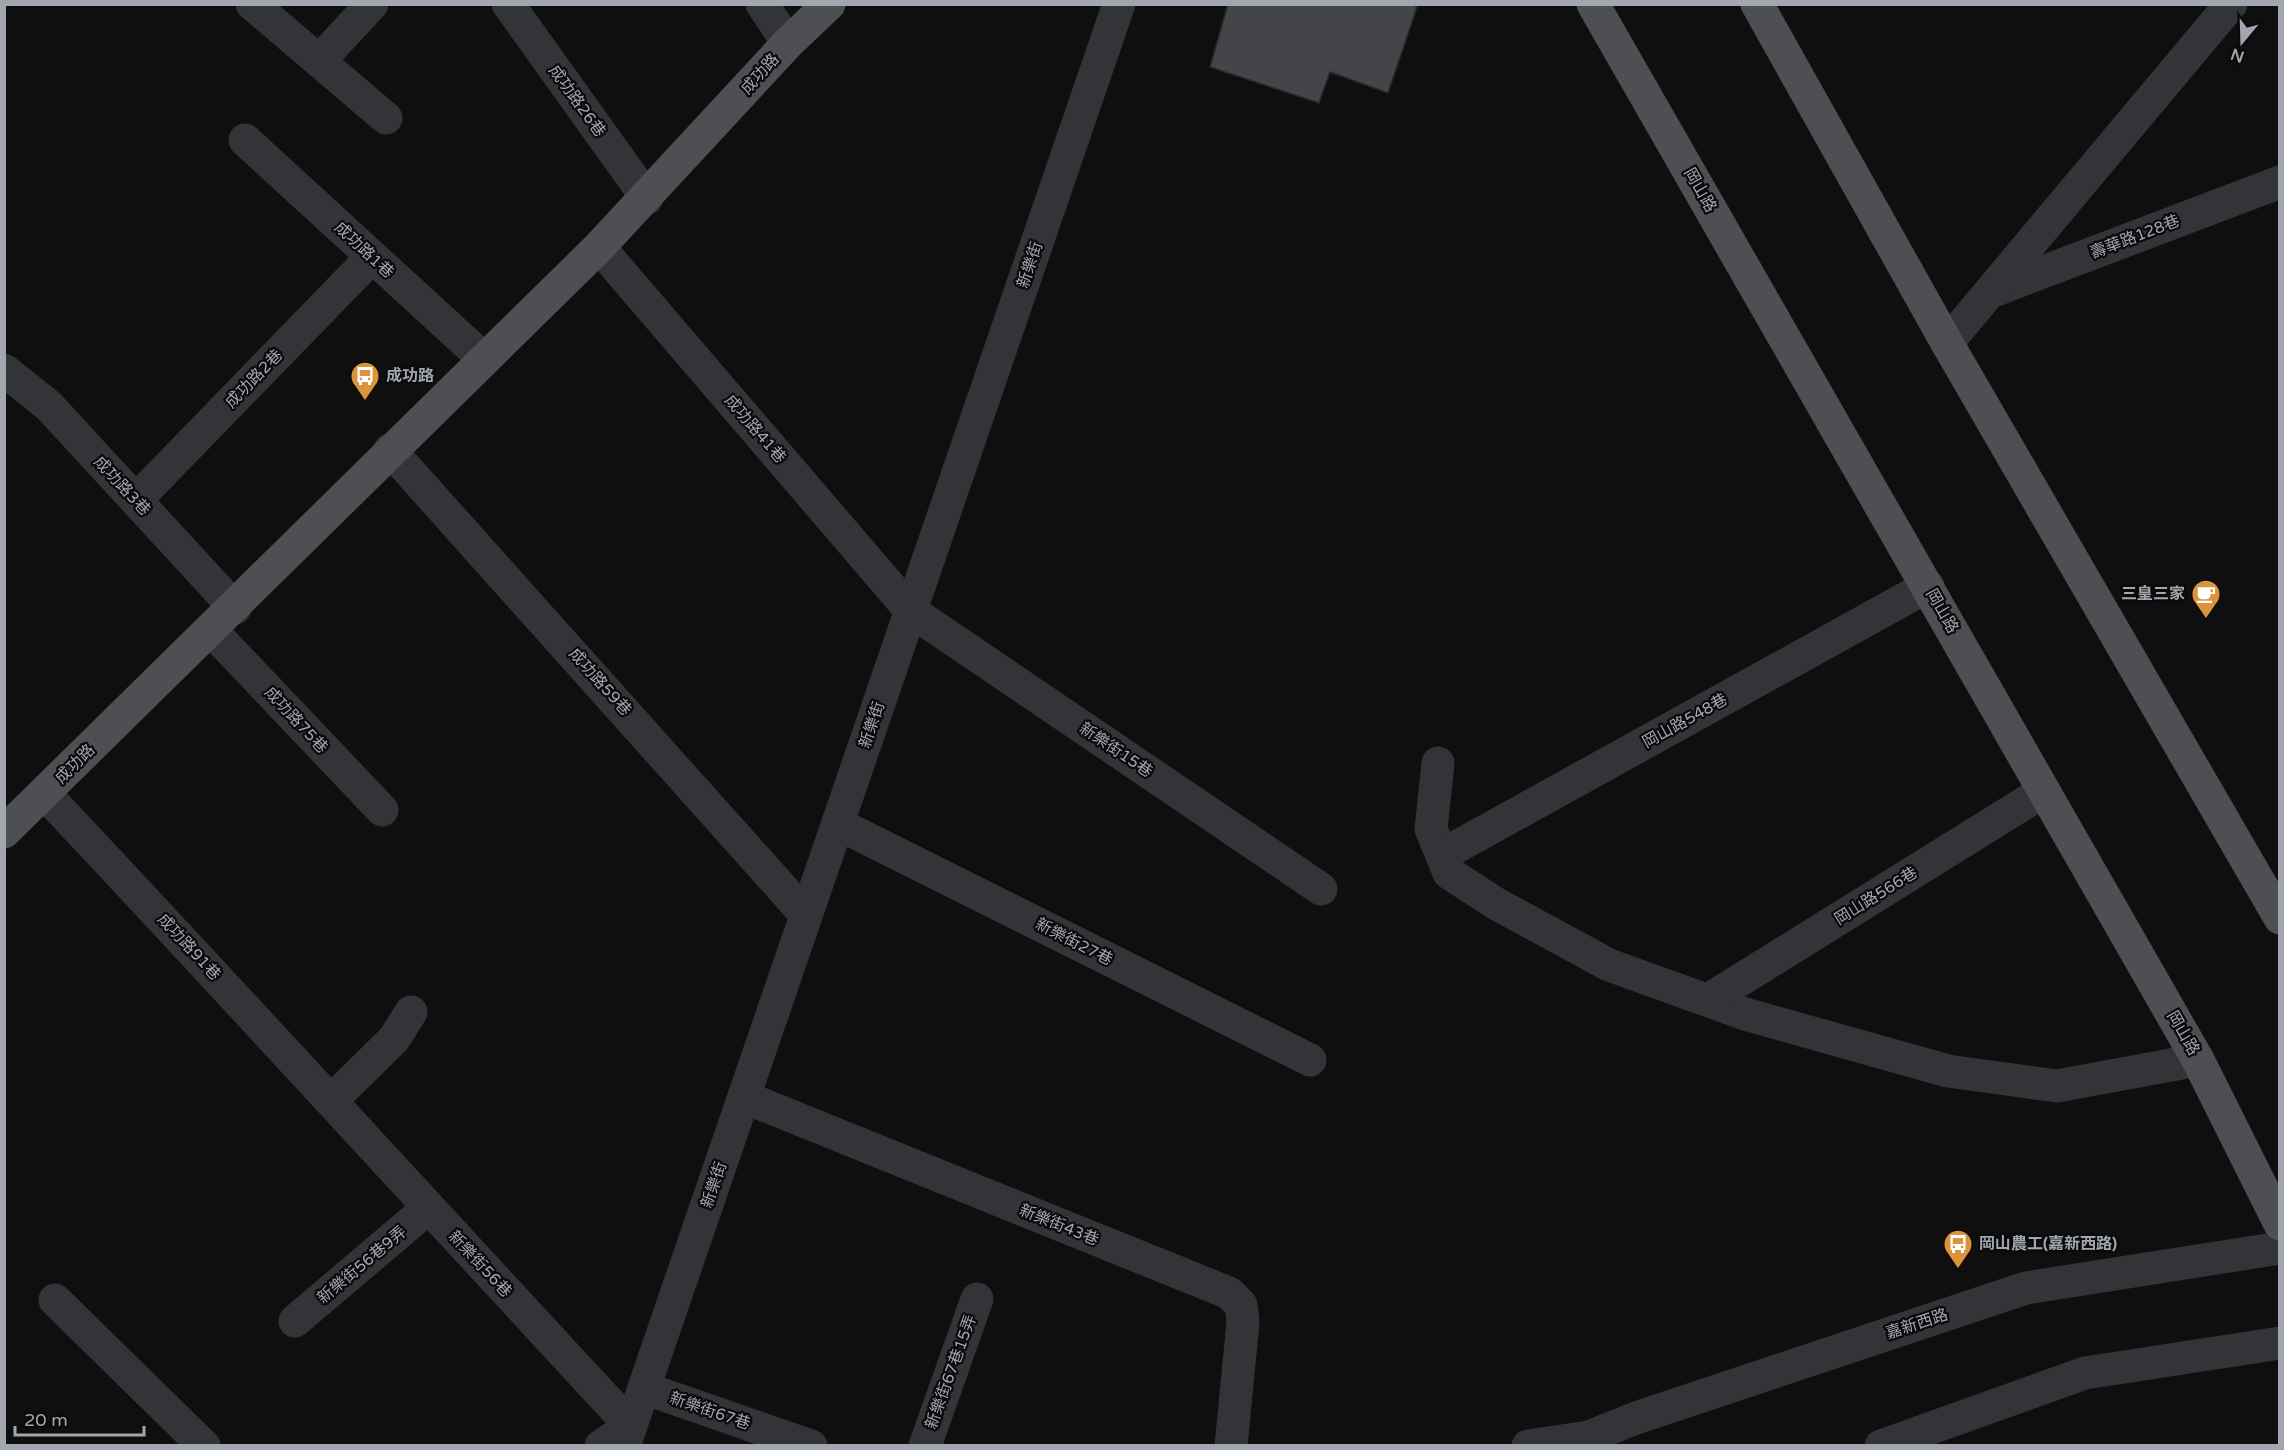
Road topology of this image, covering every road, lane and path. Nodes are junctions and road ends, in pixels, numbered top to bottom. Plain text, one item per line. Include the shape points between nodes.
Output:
1 (252, 4) edge
2 (372, 4) edge
3 (508, 4) edge
4 (762, 4) edge
5 (829, 4) edge
6 (1119, 4) edge
7 (1593, 4) edge
8 (1757, 4) edge
9 (2231, 4) edge
10 (788, 43) junction
11 (319, 61) junction
12 (386, 118) dead end
13 (245, 140) dead end
14 (2280, 182) edge
15 (647, 198) junction
16 (599, 247) junction
17 (372, 257) junction
18 (1990, 293) junction
19 (1947, 343) junction
20 (484, 360) junction
21 (4, 370) edge
22 (390, 450) junction
23 (136, 500) junction
24 (1928, 586) junction
25 (235, 608) junction
26 (911, 611) junction
27 (211, 630) junction
28 (1438, 763) dead end
29 (2044, 791) junction
30 (45, 794) junction
31 (382, 810) dead end
32 (838, 824) junction
33 (4, 832) edge
34 (1442, 855) junction
35 (2271, 886) edge
36 (1321, 889) dead end
37 (806, 915) junction
38 (2280, 918) edge
39 (1708, 1000) junction
40 (411, 1012) dead end
41 (1310, 1060) dead end
42 (2198, 1060) junction
43 (744, 1097) junction
44 (332, 1100) junction
45 (428, 1208) junction
46 (2280, 1224) edge
47 (2280, 1248) edge
48 (977, 1299) dead end
49 (55, 1300) dead end
50 (295, 1321) dead end
51 (2280, 1343) edge
52 (644, 1388) junction
53 (627, 1436) edge
54 (1574, 1442) edge
55 (204, 1446) edge
56 (601, 1446) edge
57 (811, 1446) edge
58 (925, 1446) edge
59 (1231, 1446) edge
60 (1528, 1446) edge
61 (1881, 1446) edge

1 - 11 street
2 - 11 street
3 - 15 street, 成功路26巷
4 - 10 street
5 - 10 main road, 成功路
6 - 26 street, 新樂街
7 - 24 main road, 岡山路
8 - 19 main road
9 - 18 street
10 - 15 main road, 成功路
11 - 12 street
13 - 17 street, 成功路1巷
14 - 18 street, 壽華路128巷
15 - 16 main road, 成功路
16 - 20 main road, 成功路
16 - 26 street, 成功路41巷
17 - 20 street, 成功路1巷
17 - 23 street, 成功路2巷
18 - 19 street
19 - 35 main road
20 - 22 main road, 成功路
21 - 23 street, 成功路3巷 via 49,406
22 - 25 main road, 成功路
22 - 37 street, 成功路59巷
23 - 25 street, 成功路3巷
24 - 29 main road, 岡山路
24 - 34 street, 岡山路548巷
25 - 27 main road, 成功路
26 - 32 street, 新樂街
26 - 36 street, 新樂街15巷
27 - 30 main road, 成功路
27 - 31 street, 成功路75巷
28 - 34 street via 1431,829
29 - 39 street, 岡山路566巷
29 - 42 main road, 岡山路
30 - 33 main road, 成功路
30 - 44 street, 成功路91巷
32 - 37 street, 新樂街
32 - 41 street, 新樂街27巷
34 - 39 street via 1449,873 1599,960
35 - 38 main road
37 - 43 street, 新樂街
39 - 42 street via 1948,1071 2057,1086
40 - 44 street via 394,1039
42 - 46 main road, 岡山路
43 - 52 street, 新樂街
43 - 59 street, 新樂街43巷 via 1229,1293 1241,1305 1243,1322
44 - 45 street, 新樂街56巷
45 - 50 street, 新樂街56巷9弄
45 - 53 street, 新樂街56巷
47 - 54 street, 嘉新西路 via 2026,1288
48 - 58 street, 新樂街67巷15弄
49 - 55 street
51 - 61 street via 2085,1373
52 - 53 street, 新樂街
52 - 57 street, 新樂街67巷
53 - 56 street
54 - 60 street, 嘉新西路

